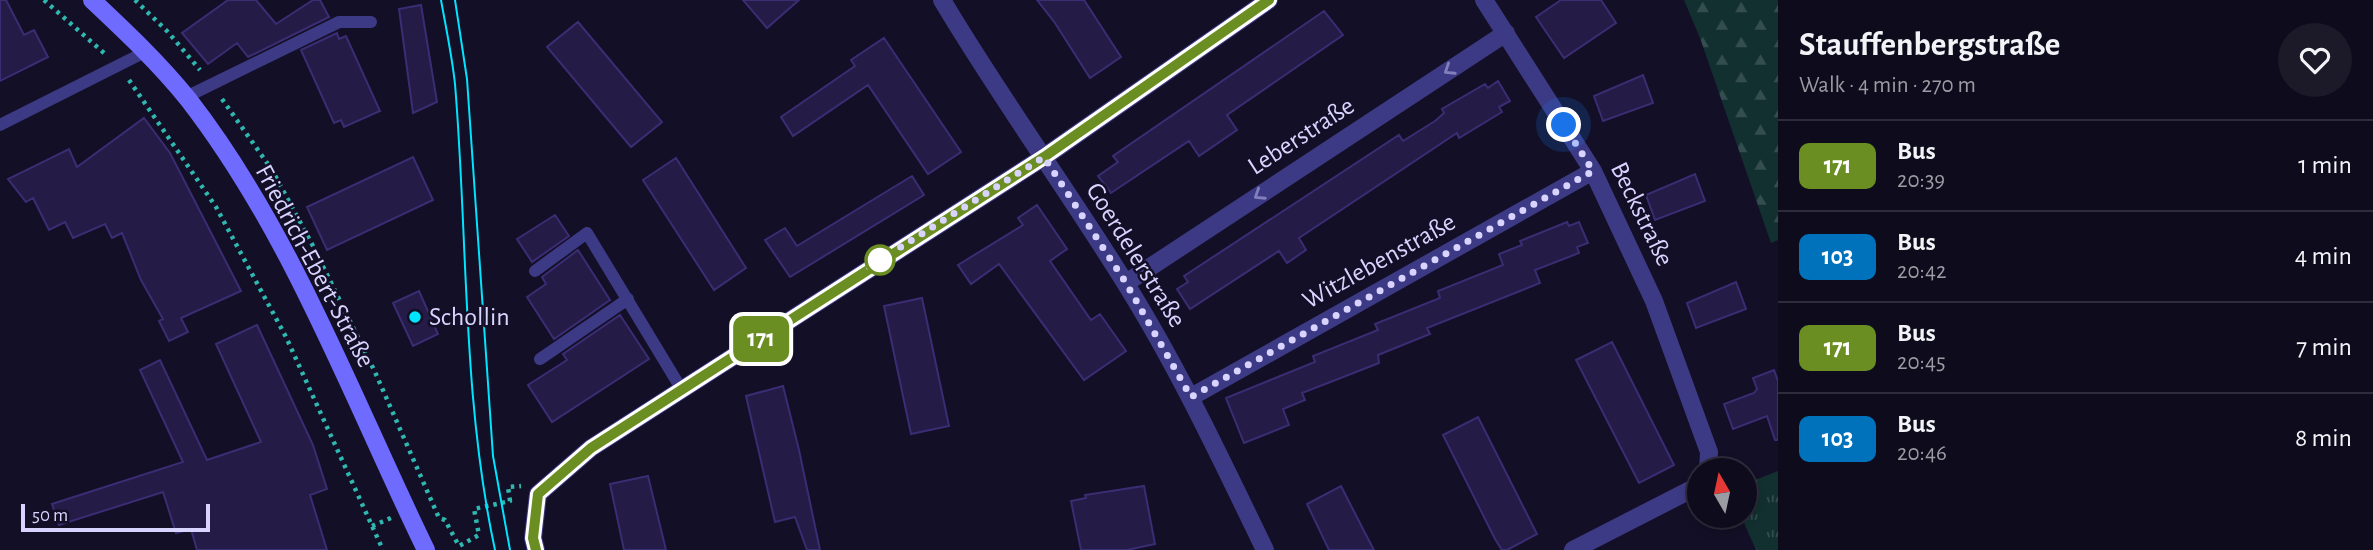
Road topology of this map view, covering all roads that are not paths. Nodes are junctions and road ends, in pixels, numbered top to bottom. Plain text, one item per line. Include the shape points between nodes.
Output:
1 (92, 0) edge
2 (942, 0) edge
3 (1269, 0) edge
4 (1484, 0) edge
5 (371, 22) dead end
6 (1506, 33) junction
7 (147, 51) junction
8 (186, 97) junction
9 (0, 125) edge
10 (1044, 157) junction
11 (1593, 171) junction
12 (535, 271) dead end
13 (1126, 283) junction
14 (628, 299) junction
15 (540, 359) dead end
16 (682, 390) junction
17 (1191, 397) junction
18 (1709, 458) edge
19 (1687, 492) edge
20 (426, 550) edge
21 (536, 550) edge
22 (1265, 550) edge
23 (1573, 550) edge

1 - 7 main road, Friedrich-Ebert-Straße
2 - 10 street, Goerdelerstraße
3 - 10 street
4 - 6 street, Beckstraße
5 - 8 lane via 339,22
6 - 11 street, Beckstraße
6 -> 13 street, Leberstraße
7 - 8 main road, Friedrich-Ebert-Straße
7 - 9 lane
8 - 20 main road, Friedrich-Ebert-Straße via 265,215
10 - 13 street, Goerdelerstraße
10 - 16 street
11 - 17 street, Witzlebenstraße
11 - 18 street, Beckstraße via 1654,301
12 - 14 lane via 587,233
13 - 17 street, Goerdelerstraße
14 - 15 lane
14 - 16 lane
16 - 21 street via 591,448 538,494
17 - 22 street, Goerdelerstraße
19 - 23 street

